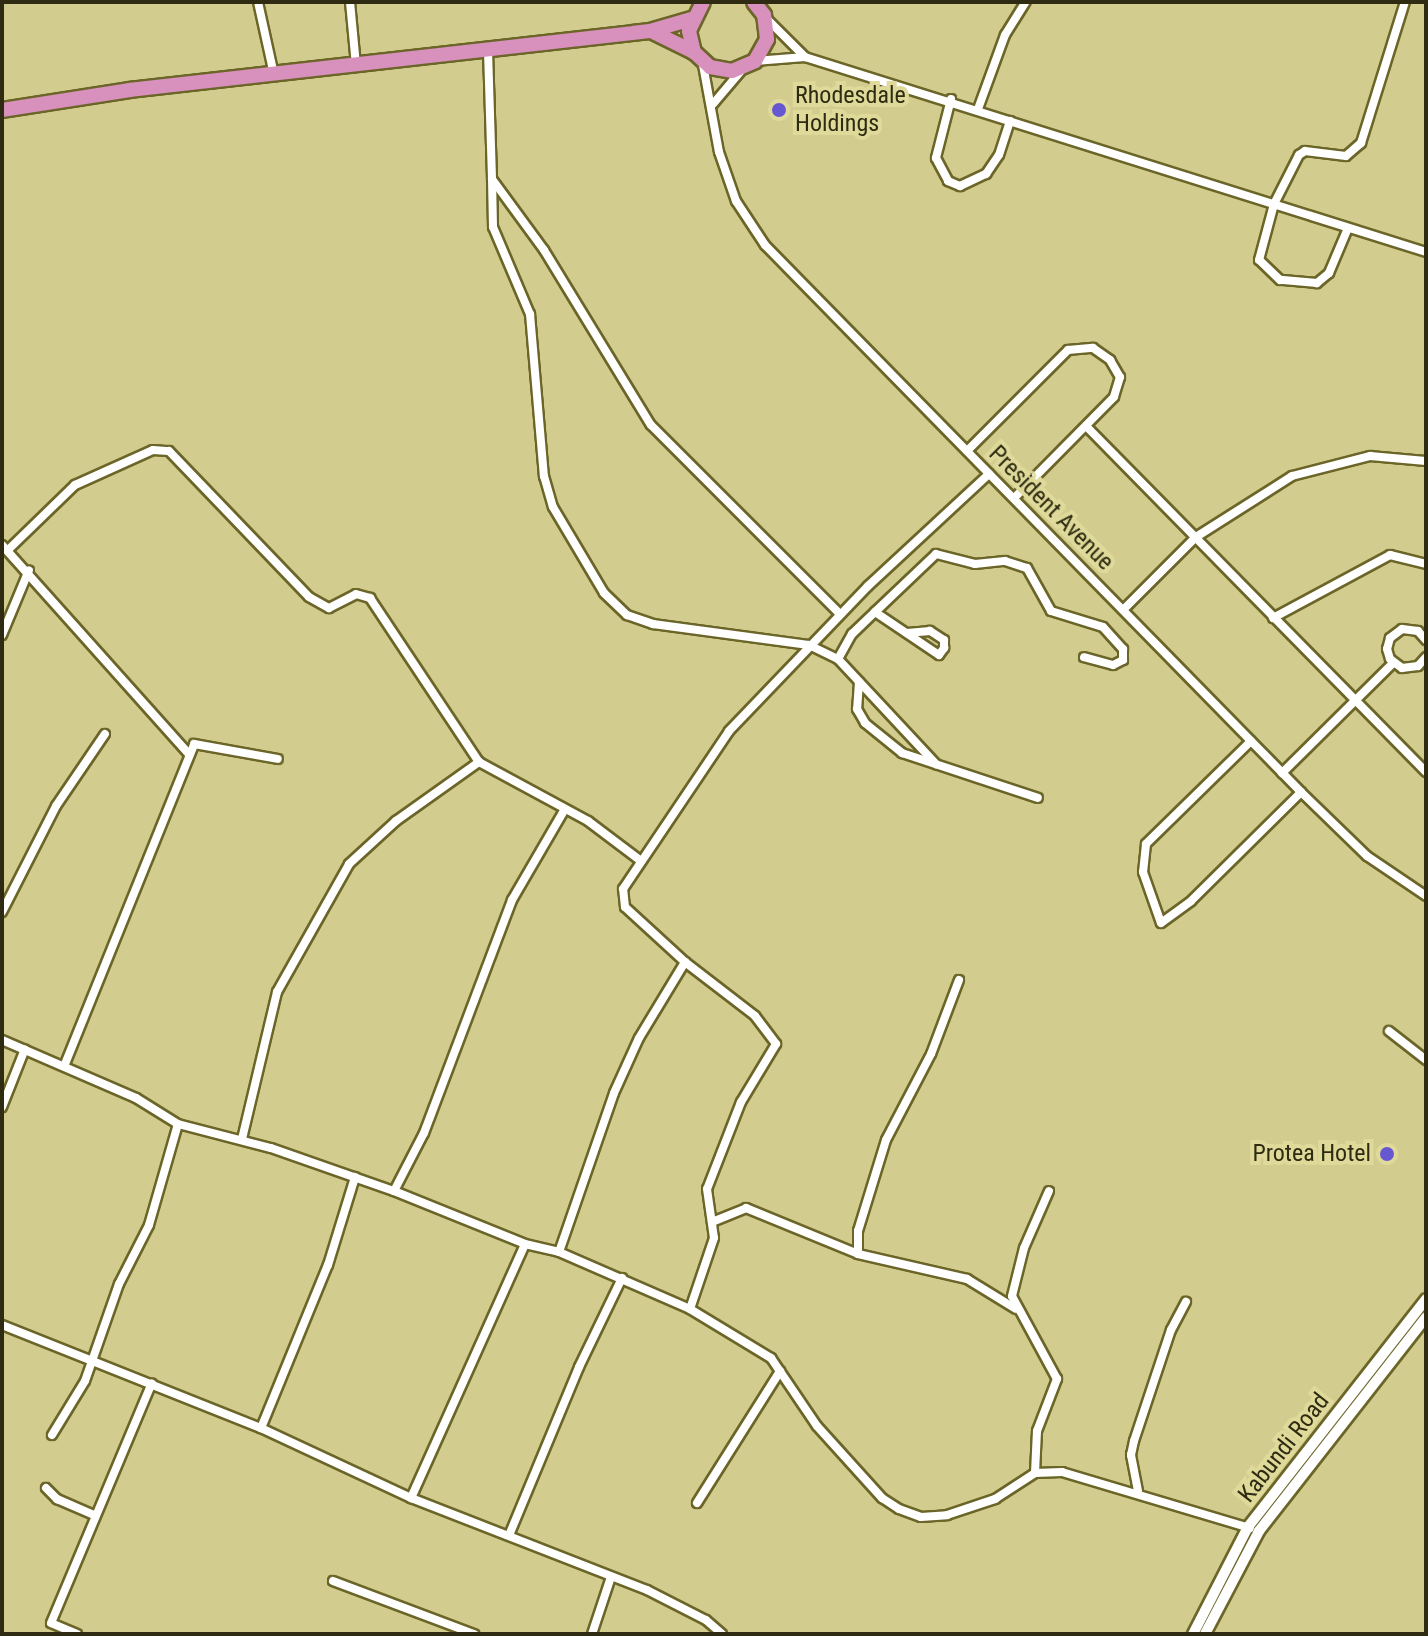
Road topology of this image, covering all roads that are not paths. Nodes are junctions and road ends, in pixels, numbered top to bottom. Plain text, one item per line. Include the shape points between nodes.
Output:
1 (258, 2) edge
2 (350, 2) edge
3 (703, 2) edge
4 (1026, 2) edge
5 (1405, 2) edge
6 (759, 7) edge
7 (691, 19) junction
8 (650, 31) junction
9 (488, 51) junction
10 (697, 56) junction
11 (805, 57) junction
12 (750, 64) junction
13 (356, 67) junction
14 (274, 75) junction
15 (951, 99) junction
16 (713, 104) junction
17 (978, 109) junction
18 (2, 110) edge
19 (1010, 121) junction
20 (492, 179) junction
21 (1274, 204) junction
22 (1348, 228) junction
23 (1426, 252) edge
24 (1086, 426) junction
25 (967, 451) junction
26 (1426, 461) edge
27 (989, 474) junction
28 (1014, 498) junction
29 (1196, 537) junction
30 (6, 547) edge
31 (1426, 564) edge
32 (29, 570) junction
33 (1123, 610) junction
34 (875, 612) junction
35 (840, 614) junction
36 (1273, 618) junction
37 (907, 633) dead end
38 (2, 635) edge
39 (1426, 640) edge
40 (809, 645) junction
41 (1084, 657) dead end
42 (1426, 657) edge
43 (838, 659) junction
44 (1393, 663) junction
45 (859, 682) junction
46 (1356, 701) junction
47 (105, 734) dead end
48 (1251, 741) junction
49 (189, 754) junction
50 (278, 759) dead end
51 (479, 762) junction
52 (936, 764) junction
53 (1426, 772) edge
54 (1282, 773) junction
55 (1301, 792) junction
56 (1038, 798) dead end
57 (565, 809) junction
58 (641, 861) junction
59 (1426, 896) edge
60 (2, 912) edge
61 (685, 962) junction
62 (959, 980) dead end
63 (1389, 1031) dead end
64 (2, 1040) edge
65 (25, 1049) junction
66 (1426, 1060) edge
67 (65, 1064) junction
68 (2, 1107) edge
69 (178, 1124) junction
70 (242, 1139) junction
71 (355, 1177) junction
72 (394, 1191) junction
73 (1049, 1191) dead end
74 (712, 1222) junction
75 (525, 1244) junction
76 (559, 1252) junction
77 (858, 1254) junction
78 (622, 1278) junction
79 (1426, 1299) edge
80 (1186, 1302) dead end
81 (690, 1309) junction
82 (1016, 1309) junction
83 (1426, 1317) edge
84 (2, 1325) edge
85 (94, 1360) junction
86 (780, 1371) junction
87 (152, 1383) junction
88 (261, 1428) junction
89 (52, 1435) dead end
90 (1035, 1473) junction
91 (46, 1488) dead end
92 (1138, 1491) junction
93 (411, 1498) junction
94 (697, 1503) dead end
95 (94, 1515) junction
96 (1253, 1529) junction
97 (510, 1533) junction
98 (611, 1577) junction
99 (333, 1581) dead end
100 (77, 1634) edge
101 (474, 1634) edge
102 (592, 1634) edge
103 (722, 1634) edge
104 (1193, 1634) edge
105 (1205, 1634) edge

1 - 14 street
2 - 13 street
3 - 7 highway
4 - 17 street via 1005,35
5 - 21 street via 1357,149 1340,156 1305,151
6 - 11 street
6 - 12 highway via 767,39
7 - 8 highway
7 - 10 highway
8 - 9 highway
8 - 10 highway
9 - 13 highway
9 - 20 street
10 - 12 highway via 721,71
10 - 16 street, President Avenue
11 - 12 street
11 - 15 street
12 - 16 street
13 - 14 highway
14 - 18 highway
15 - 17 street
15 - 19 street via 936,158 948,181 960,186 986,174 999,155
16 - 25 street, President Avenue via 719,152 736,201 765,245
17 - 19 street
19 - 21 street
20 - 35 street via 544,250 651,425
20 - 40 street via 493,227 530,314 544,476 553,507 604,593 627,615 653,624
21 - 22 street
21 - 22 street via 1259,260 1269,273 1294,285 1323,279
22 - 23 street
24 - 25 street via 1114,397 1120,377 1100,350 1080,347 1061,355
24 - 28 street
24 - 29 street
25 - 27 street, President Avenue
26 - 29 street via 1370,456 1292,476
27 - 28 street, President Avenue
27 - 35 street
28 - 33 street, President Avenue
29 - 33 street
29 - 36 street
30 - 32 street
30 - 51 street via 75,485 153,450 169,451 309,597 329,608 356,594 370,598
31 - 36 street via 1390,555
32 - 38 street
32 - 49 street
33 - 48 street, President Avenue
34 - 37 street
34 - 41 street via 936,554 975,564 1005,561 1027,568 1051,611 1103,627 1123,649 1123,660 1113,665
34 - 43 street via 852,634
35 - 40 street
36 - 46 street
39 - 44 street via 1413,629 1397,631 1387,649
40 - 43 street
40 - 58 street via 729,731
42 - 44 street via 1413,668
43 - 45 street
44 - 46 street
45 - 52 street
45 - 52 street via 857,709 865,723 902,753
46 - 53 street
46 - 54 street
47 - 60 street via 56,806
48 - 54 street, President Avenue
48 - 55 street via 1146,844 1143,872 1161,923 1191,901
49 - 50 street via 200,743
49 - 67 street
51 - 57 street
51 - 70 street via 396,821 349,864 277,992
52 - 56 street
54 - 55 street, President Avenue
55 - 59 street, President Avenue via 1367,856
57 - 58 street
57 - 72 street via 512,900 424,1133
58 - 61 street via 622,900
61 - 74 street via 755,1016 776,1044 741,1102 707,1189
61 - 76 street via 639,1038 614,1093
62 - 77 street via 931,1054 886,1140 858,1231
63 - 66 street
64 - 65 street
65 - 67 street
65 - 68 street
67 - 69 street
69 - 70 street
69 - 85 street via 160,1194 119,1284
70 - 71 street
71 - 72 street
71 - 88 street via 328,1265
72 - 75 street
73 - 82 street via 1013,1280
74 - 77 street via 746,1208
74 - 81 street via 710,1259
75 - 76 street
75 - 93 street
76 - 78 street
77 - 82 street via 967,1279
78 - 81 street
78 - 97 street
79 - 96 street, Kabundi Road
80 - 92 street via 1171,1330 1134,1441 1131,1455
81 - 86 street via 751,1342
82 - 90 street via 1057,1379 1037,1431
83 - 96 street, Kabundi Road
84 - 85 street
85 - 87 street
85 - 89 street
86 - 90 street via 845,1460 899,1509 921,1517 960,1512 995,1499
86 - 94 street
87 - 88 street
87 - 95 street
88 - 93 street
90 - 92 street via 1062,1472
91 - 95 street via 57,1499
92 - 96 street
93 - 97 street
95 - 100 street via 51,1623
96 - 104 street, Kabundi Road
96 - 105 street, Kabundi Road
97 - 98 street
98 - 102 street
98 - 103 street via 669,1600
99 - 101 street

